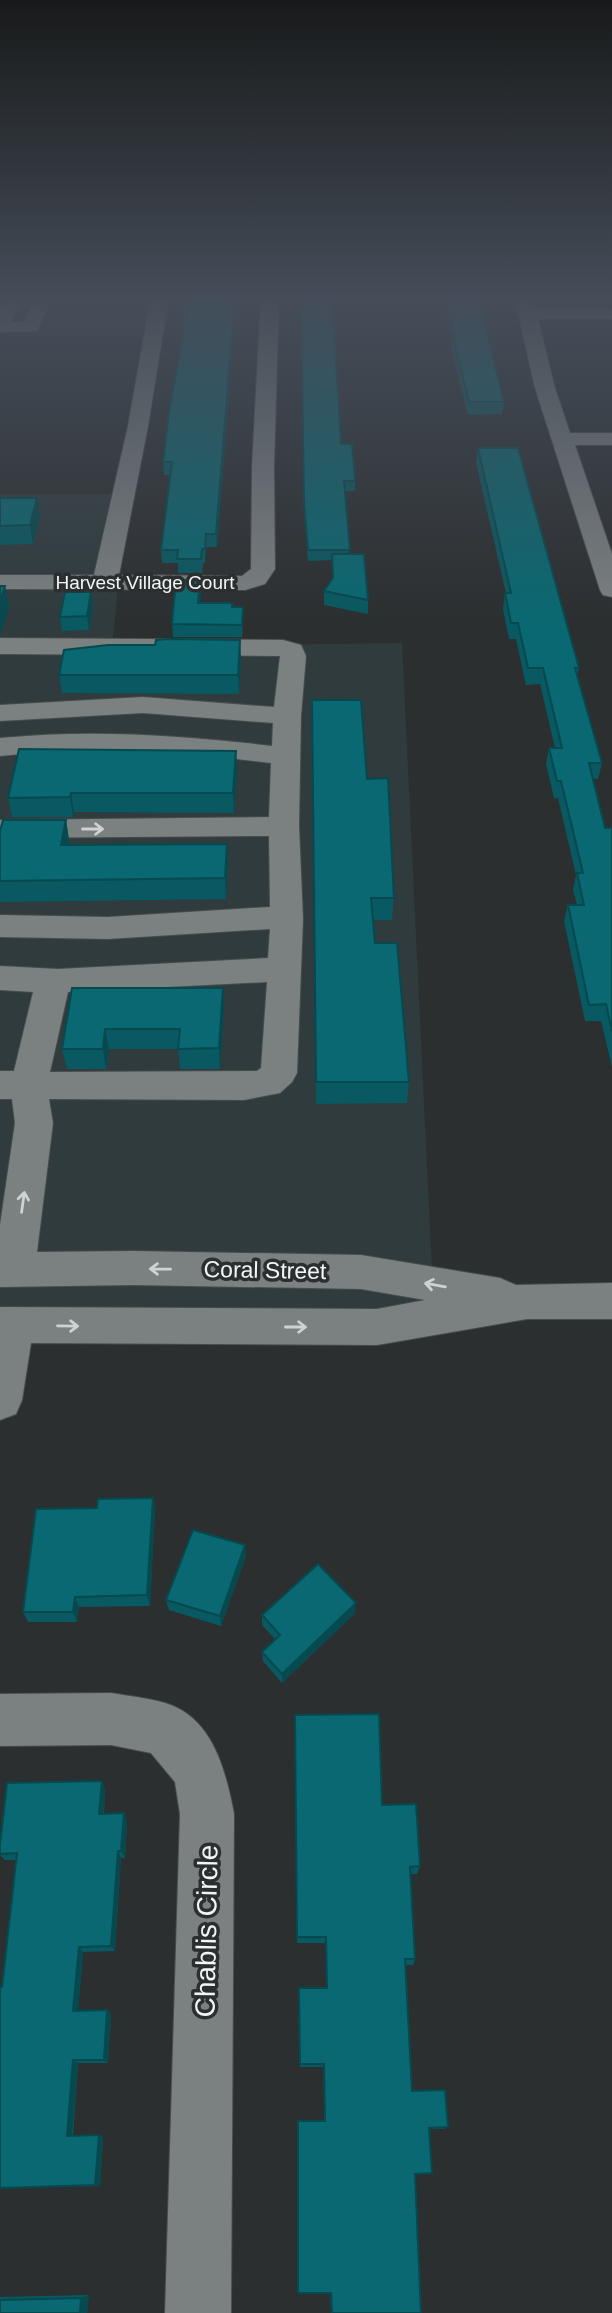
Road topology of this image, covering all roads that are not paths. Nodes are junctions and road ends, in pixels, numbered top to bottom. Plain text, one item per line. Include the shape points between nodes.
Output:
1 (142, 404) edge
2 (267, 404) edge
3 (550, 404) edge
4 (562, 439) junction
5 (612, 439) edge
6 (0, 582) edge
7 (106, 582) junction
8 (612, 590) edge
9 (0, 646) edge
10 (0, 713) edge
11 (287, 716) junction
12 (0, 747) edge
13 (286, 756) junction
14 (284, 826) junction
15 (0, 829) edge
16 (287, 917) junction
17 (0, 926) edge
18 (284, 969) junction
19 (0, 978) edge
20 (53, 981) junction
21 (14, 1085) edge
22 (0, 1115) edge
23 (7, 1270) edge
24 (527, 1301) junction
25 (612, 1301) edge
26 (6, 1326) edge
27 (0, 1400) edge
28 (0, 1720) edge
29 (198, 2313) edge

1 - 7 street
2 - 7 street, Harvest Village Court via 261,574 244,583
3 - 4 street
4 - 5 street
4 - 8 street
6 - 7 street, Harvest Village Court
9 - 11 street via 283,648 293,656
10 - 11 street via 143,705
11 - 13 street
12 - 13 street via 78,741 183,743
13 - 14 street
15 -> 14 street
14 - 16 street
16 - 17 street via 79,929
16 - 18 street
18 - 20 street
18 - 21 street via 279,1073 267,1083
19 - 20 street
20 - 21 street
21 - 22 street
23 -> 21 street via 34,1123
24 -> 23 street, Coral Street via 362,1272
24 - 25 street, Coral Street
26 -> 24 street, Coral Street via 377,1327
26 - 27 street
28 - 29 street, Chablis Circle via 111,1719 165,1729 200,1774 207,1828

